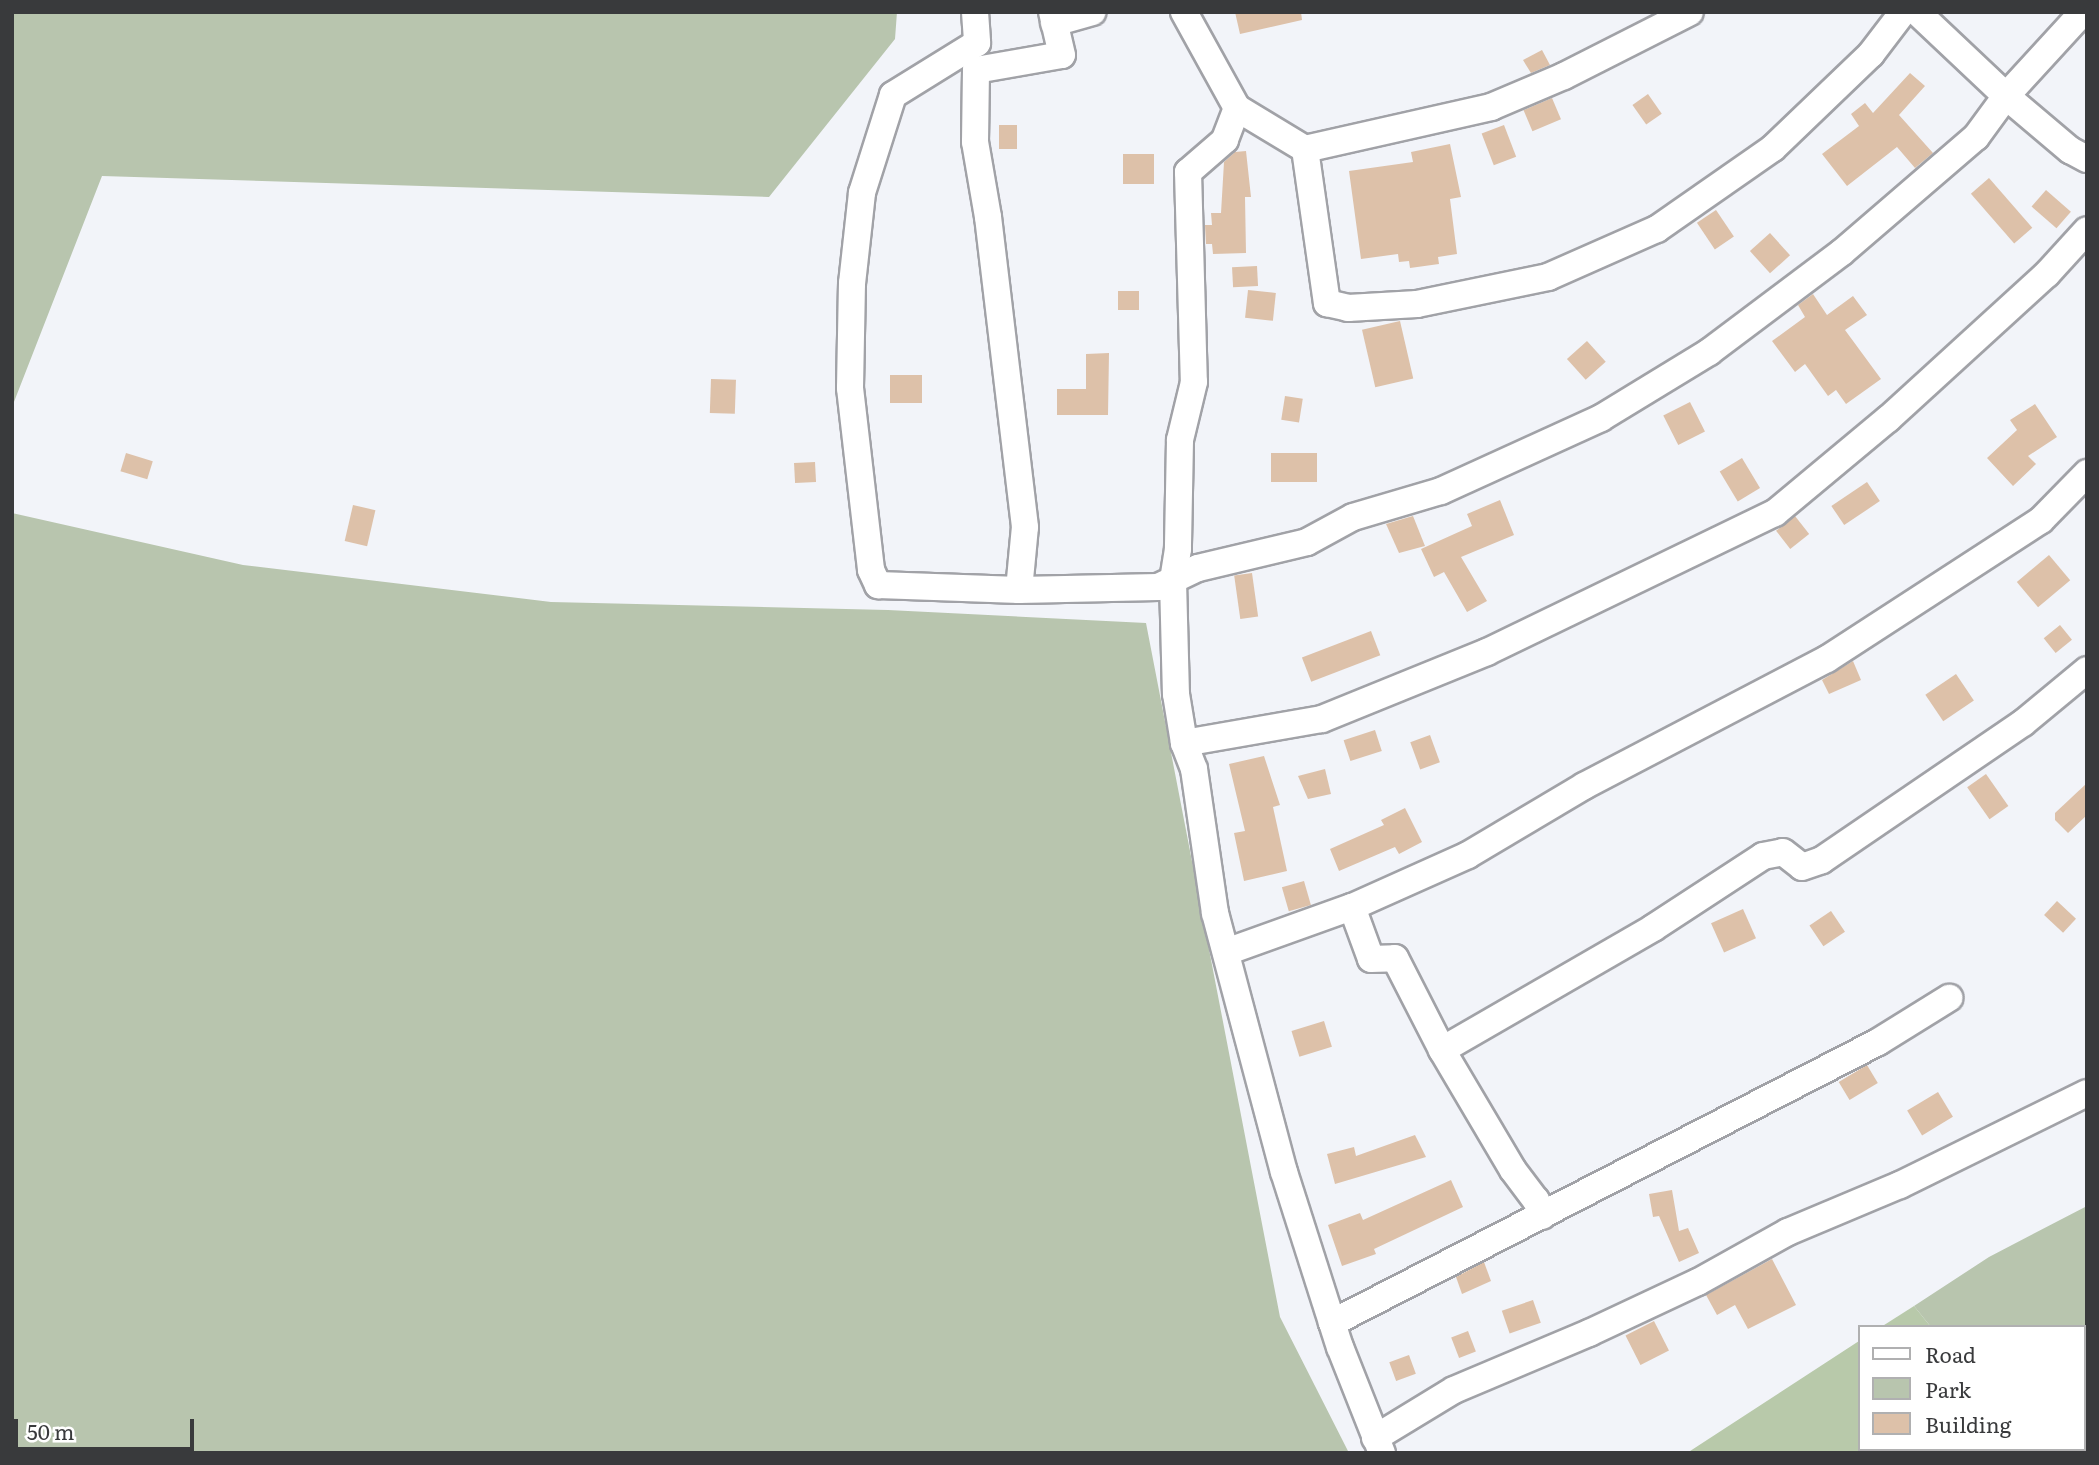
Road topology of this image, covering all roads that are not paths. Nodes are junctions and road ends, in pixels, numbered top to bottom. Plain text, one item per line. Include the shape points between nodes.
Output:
1 (975, 12) edge
2 (1092, 12) edge
3 (1184, 12) edge
4 (1690, 12) edge
5 (1903, 12) edge
6 (1917, 12) edge
7 (2083, 12) edge
8 (1053, 18) edge
9 (977, 43) junction
10 (976, 70) junction
11 (2006, 96) junction
12 (1237, 108) junction
13 (1305, 149) junction
14 (2087, 159) edge
15 (2087, 230) edge
16 (2087, 473) edge
17 (1173, 581) junction
18 (1019, 590) junction
19 (2087, 670) edge
20 (1184, 743) junction
21 (1352, 907) junction
22 (1226, 952) junction
23 (1949, 998) dead end
24 (1442, 1050) junction
25 (2087, 1093) edge
26 (1542, 1216) junction
27 (1332, 1323) junction
28 (1378, 1445) edge

1 - 9 street
2 - 8 street
3 - 12 street
4 - 13 street via 1491,107
5 - 13 street via 1871,54 1773,148 1657,229 1548,277 1416,304 1348,308 1327,303
6 - 11 street
7 - 11 street
8 - 10 street via 1062,55
9 - 10 street
9 - 18 street via 893,95 862,192 852,283 850,388 878,585
10 - 18 street via 975,142 1025,527
11 - 14 street
11 - 17 street via 1976,137 1841,253 1709,352 1601,418 1441,491 1353,517 1307,542 1198,568
12 - 13 street
12 - 17 street via 1225,140 1188,172 1194,382 1180,440
15 - 20 street via 2047,274 1888,419 1775,513 1487,652 1322,719
16 - 21 street via 2040,520 1827,659 1584,786 1468,855
17 - 18 street via 1158,587
17 - 20 street via 1176,694
19 - 24 street via 2024,723 1822,860 1802,867 1783,852 1763,856 1653,928
20 - 22 street via 1194,769
21 - 22 street
21 - 24 street via 1371,959 1395,958
22 - 27 street via 1297,1217
23 - 26 street via 1878,1042
24 - 26 street
25 - 28 street via 1900,1185 1788,1232 1601,1327 1454,1390
26 - 27 street
27 - 28 street

